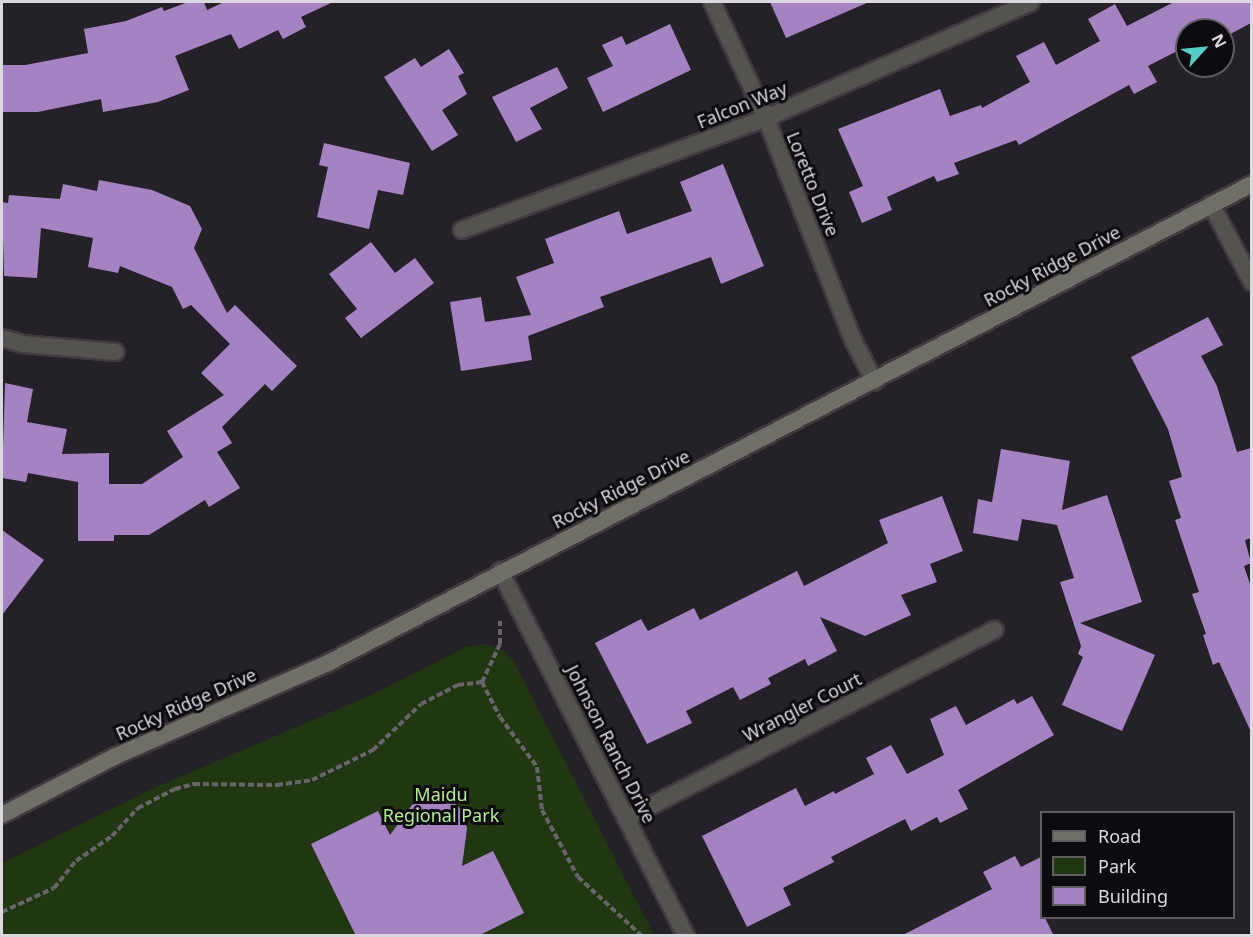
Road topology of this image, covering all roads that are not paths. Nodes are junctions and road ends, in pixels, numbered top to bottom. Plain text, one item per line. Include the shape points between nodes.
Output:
1 (712, 2) edge
2 (1031, 2) edge
3 (766, 118) junction
4 (1251, 184) edge
5 (1211, 204) junction
6 (462, 230) dead end
7 (1251, 282) edge
8 (2, 338) edge
9 (116, 352) dead end
10 (875, 382) junction
11 (500, 572) junction
12 (994, 630) dead end
13 (2, 815) edge
14 (627, 818) junction
15 (686, 936) edge

1 - 3 street, Loretto Drive
2 - 3 street, Falcon Way
3 - 6 street, Falcon Way
3 - 10 street, Loretto Drive via 853,340
4 - 5 main road, Rocky Ridge Drive
5 - 7 street
5 - 10 main road, Rocky Ridge Drive
8 - 9 street via 23,344
10 - 11 main road, Rocky Ridge Drive
11 - 13 main road, Rocky Ridge Drive via 326,664 116,756
11 - 14 street, Johnson Ranch Drive
12 - 14 street, Wrangler Court
14 - 15 street, Johnson Ranch Drive

